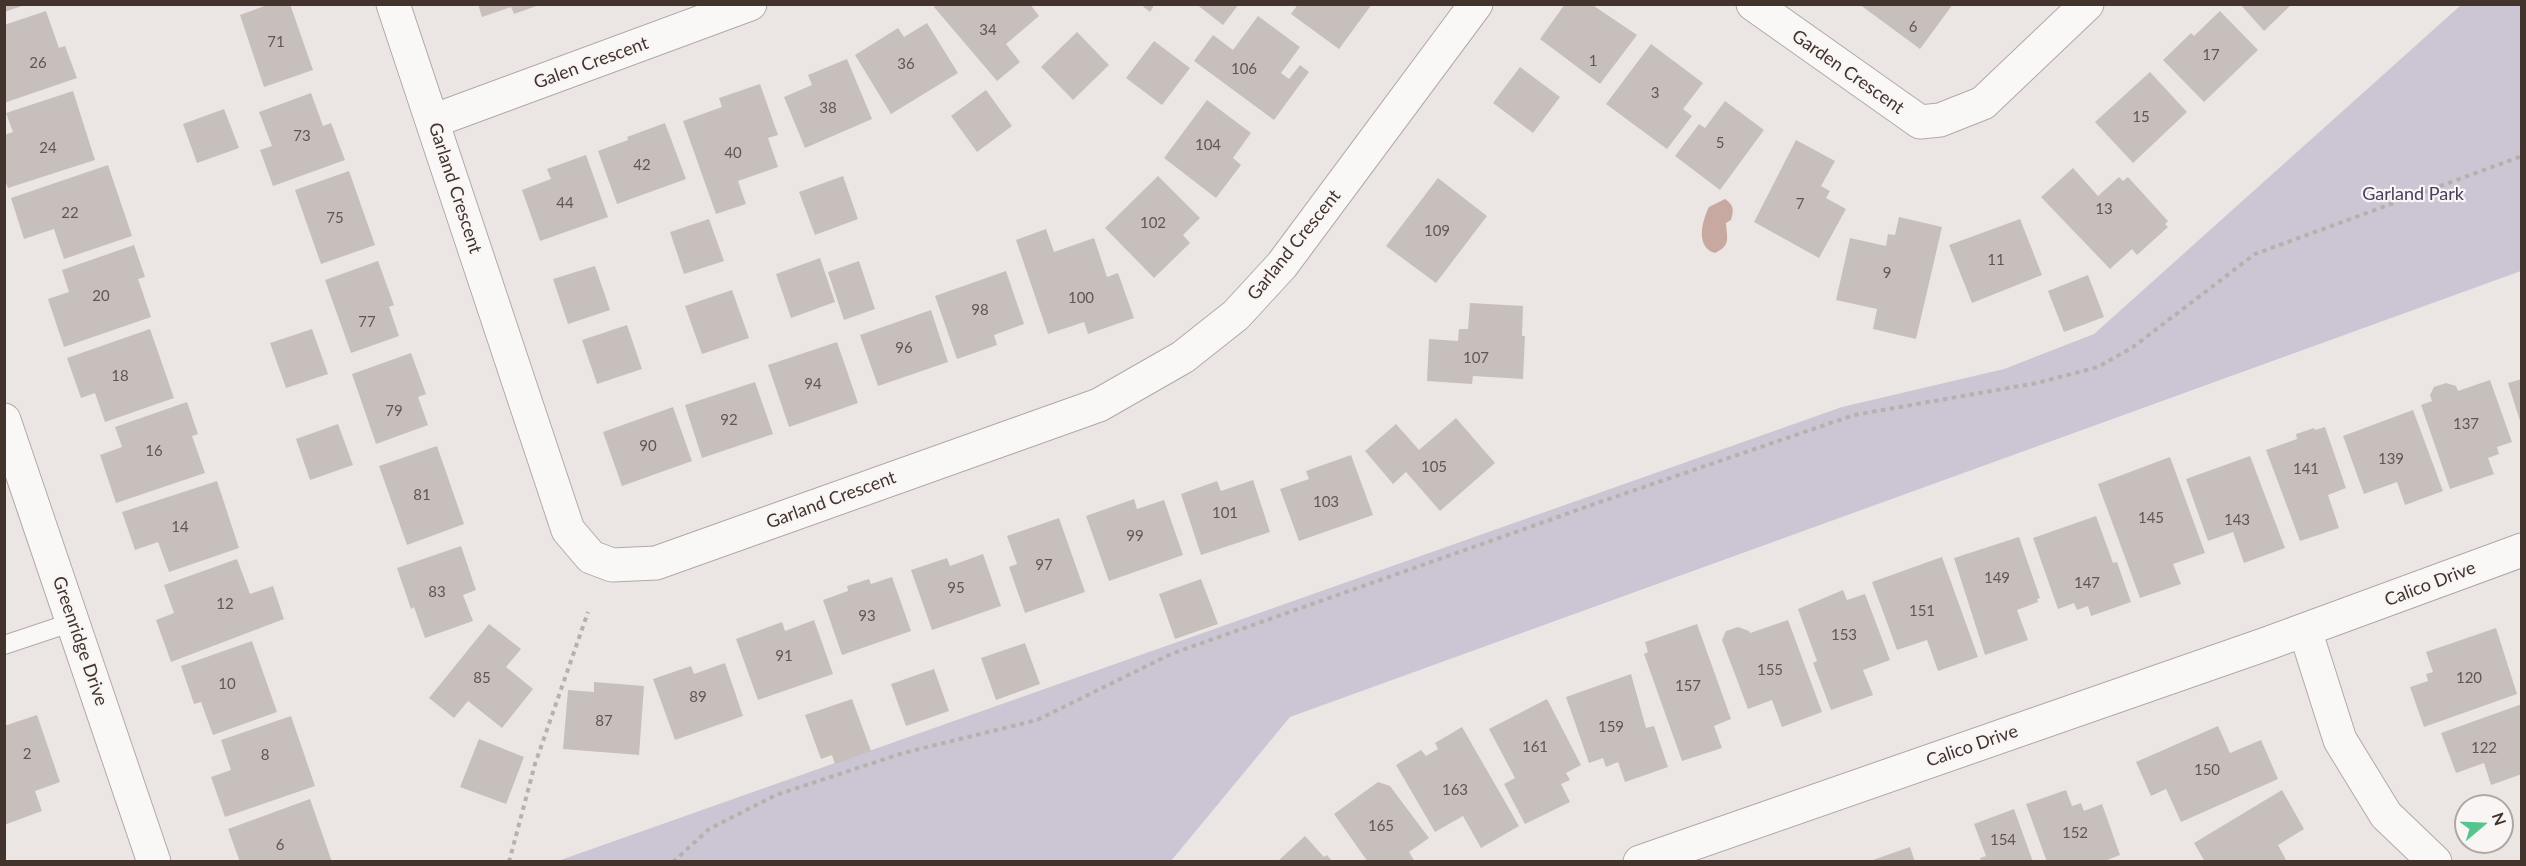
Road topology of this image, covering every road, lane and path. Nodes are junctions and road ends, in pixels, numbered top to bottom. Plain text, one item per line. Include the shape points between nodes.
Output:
1 (393, 4) edge
2 (750, 4) edge
3 (1476, 4) edge
4 (1753, 4) edge
5 (2087, 4) edge
6 (433, 120) junction
7 (2522, 156) edge
8 (4, 420) edge
9 (2522, 550) edge
10 (588, 612) dead end
11 (73, 622) junction
12 (2305, 630) junction
13 (4, 645) edge
14 (154, 861) edge
15 (508, 861) edge
16 (673, 861) edge
17 (1640, 861) edge
18 (2435, 861) edge

1 - 6 street, Garland Crescent
2 - 6 street, Galen Crescent
3 - 6 street, Garland Crescent via 1282,265 1236,315 1183,357 1099,405 656,563 612,565 591,557 568,531
4 - 5 street, Garden Crescent via 1920,122 1940,120 1983,104
7 - 16 path via 2254,254 2133,346 2098,367 2037,383 1854,415 1613,497 1172,654 1037,720 903,753 776,795 709,829
8 - 11 street, Greenridge Drive
9 - 12 street, Calico Drive
10 - 15 path via 535,764
11 - 13 lane
11 - 14 street, Greenridge Drive
12 - 17 street, Calico Drive
12 - 18 street via 2340,740 2386,815

